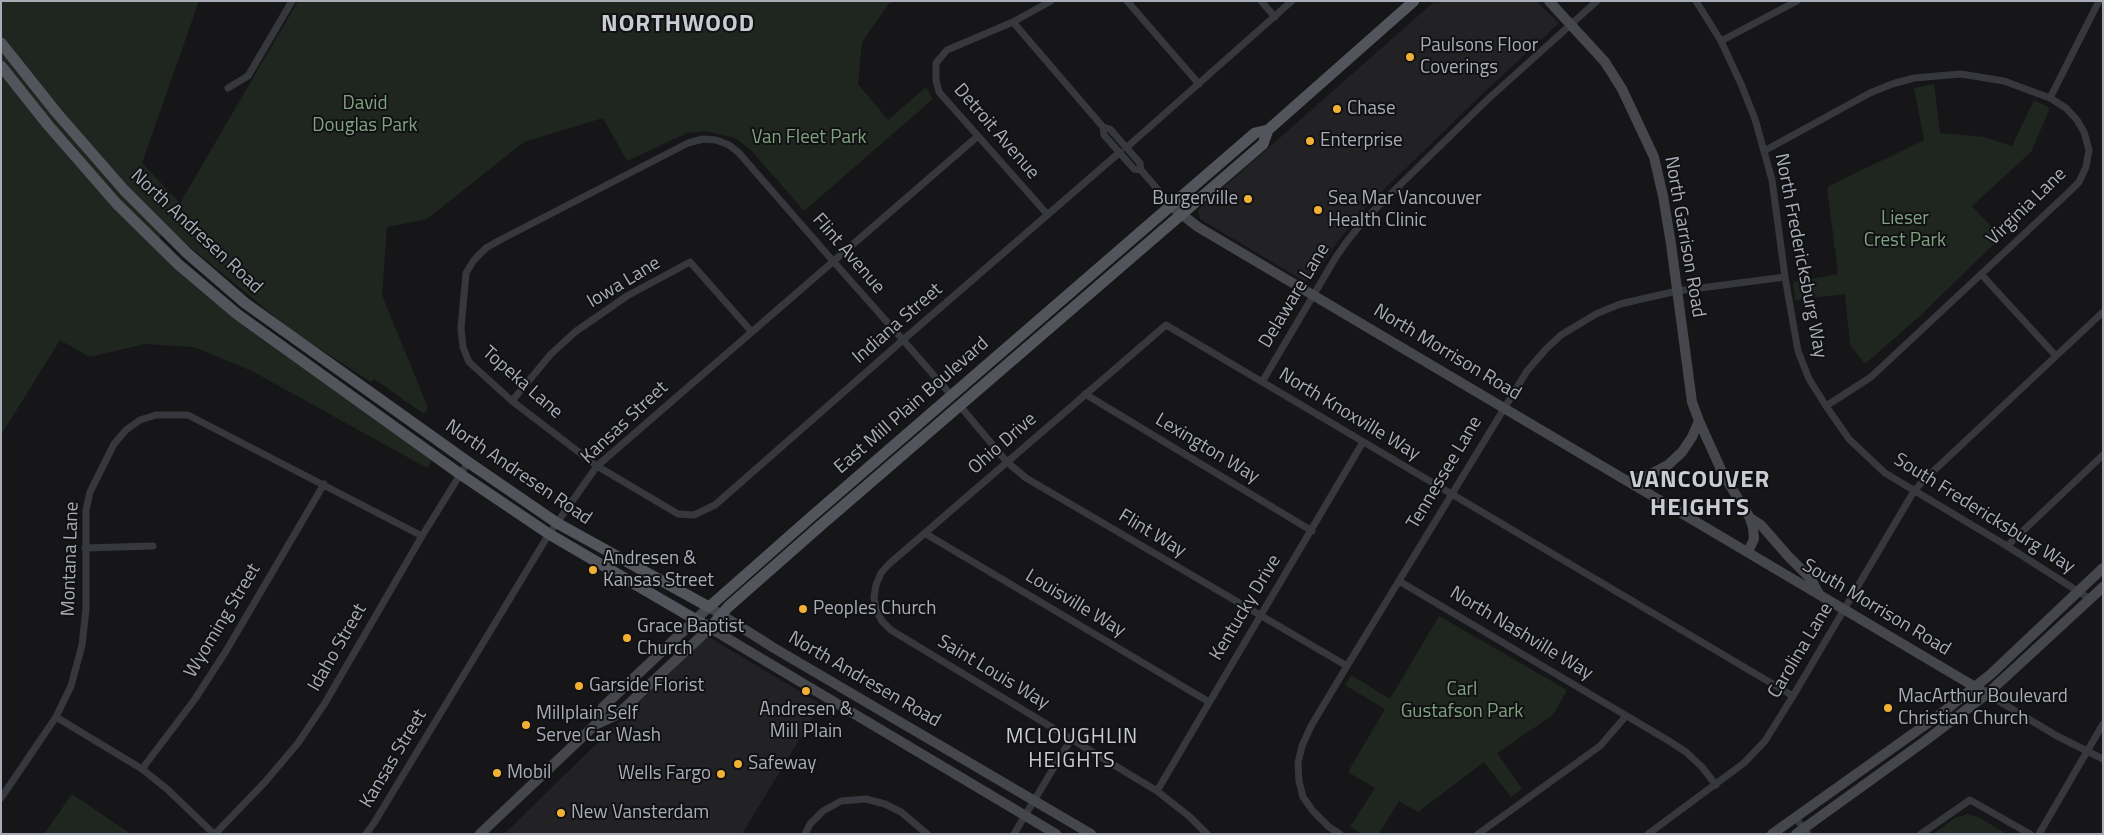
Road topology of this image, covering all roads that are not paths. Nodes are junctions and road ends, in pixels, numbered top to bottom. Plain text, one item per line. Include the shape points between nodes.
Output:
1 (292, 1) edge
2 (1051, 1) edge
3 (1127, 1) edge
4 (1261, 1) edge
5 (1292, 1) edge
6 (1414, 1) edge
7 (1549, 1) edge
8 (1597, 1) edge
9 (1696, 1) edge
10 (1797, 1) edge
11 (2099, 1) edge
12 (1275, 17) junction
13 (1013, 22) junction
14 (1572, 24) junction
15 (1721, 41) junction
16 (1, 43) edge
17 (1, 66) edge
18 (1198, 84) junction
19 (228, 88) dead end
20 (2050, 98) junction
21 (1268, 130) junction
22 (978, 136) junction
23 (716, 140) joint
24 (1123, 150) junction
25 (1764, 151) junction
26 (1172, 206) junction
27 (1180, 215) junction
28 (1048, 216) junction
29 (833, 261) junction
30 (1981, 274) junction
31 (1785, 277) junction
32 (1677, 291) junction
33 (1314, 295) junction
34 (2103, 312) edge
35 (1166, 325) joint
36 (751, 331) junction
37 (903, 340) junction
38 (2056, 356) junction
39 (1262, 382) junction
40 (1085, 394) junction
41 (951, 396) junction
42 (512, 401) junction
43 (960, 406) junction
44 (1826, 406) junction
45 (1503, 407) junction
46 (1699, 421) junction
47 (1363, 442) junction
48 (2103, 455) edge
49 (468, 462) junction
50 (1007, 462) junction
51 (597, 466) junction
52 (460, 474) junction
53 (1628, 481) junction
54 (324, 484) junction
55 (1914, 491) junction
56 (1451, 495) junction
57 (694, 515) joint
58 (1750, 518) junction
59 (557, 523) junction
60 (1312, 530) junction
61 (549, 534) junction
62 (926, 534) junction
63 (422, 536) junction
64 (152, 546) dead end
65 (2007, 546) junction
66 (85, 548) junction
67 (1748, 552) junction
68 (2103, 568) edge
69 (1399, 581) junction
70 (2103, 588) edge
71 (2078, 591) junction
72 (1820, 596) junction
73 (874, 597) joint
74 (2090, 599) junction
75 (710, 607) junction
76 (1844, 610) junction
77 (722, 615) junction
78 (1260, 616) junction
79 (696, 619) junction
80 (710, 628) junction
81 (1347, 666) junction
82 (1975, 686) junction
83 (1987, 694) junction
84 (1793, 696) junction
85 (1209, 702) junction
86 (1626, 716) junction
87 (56, 717) junction
88 (2103, 724) edge
89 (595, 725) junction
90 (1071, 739) junction
91 (2088, 750) junction
92 (2103, 759) edge
93 (142, 769) junction
94 (1716, 785) junction
95 (1157, 791) junction
96 (1, 798) edge
97 (1034, 801) junction
98 (1025, 815) junction
99 (1795, 817) junction
100 (1803, 832) edge
101 (214, 834) edge
102 (366, 834) edge
103 (480, 834) edge
104 (805, 834) edge
105 (927, 834) edge
106 (1014, 834) edge
107 (1056, 834) edge
108 (1090, 834) edge
109 (1207, 834) edge
110 (1340, 834) edge
111 (1478, 834) edge
112 (1648, 834) edge
113 (1772, 834) edge
114 (1921, 834) edge
115 (2030, 834) edge
116 (2039, 834) edge

1 - 19 street via 248,76
2 - 13 street
3 - 18 street
4 - 12 street
5 - 12 street, Indiana Street
6 - 21 main road, East Mill Plain Boulevard
7 - 14 street, North Garrison Road
8 - 14 street, Delaware Lane
9 - 15 street, North Fredericksburg Way
10 - 15 street
11 - 20 street
12 - 18 street, Indiana Street
13 - 22 street, Detroit Avenue via 948,50 936,63 939,92
13 - 24 street, North Morrison Road via 1103,127 1104,135
14 - 32 street, North Garrison Road via 1605,62 1622,89 1654,157 1664,198
14 - 33 street, Delaware Lane via 1487,100 1366,219 1348,240
15 - 25 street, North Fredericksburg Way via 1741,84
16 - 49 main road, North Andresen Road via 124,190 212,275 269,321
17 - 52 main road, North Andresen Road via 99,185 178,264 261,332
18 - 24 street, Indiana Street
20 - 25 street, Virginia Lane via 1983,77 1961,74 1914,78 1870,93
20 - 30 street, Virginia Lane via 2066,108 2084,132 2089,150 2086,167 2079,182
21 - 26 main road, East Mill Plain Boulevard via 1255,134
21 - 27 main road, East Mill Plain Boulevard via 1262,144
22 - 28 street, Detroit Avenue
22 - 29 street, Kansas Street
23 - 29 street, Flint Avenue via 739,153
23 - 42 street, Topeka Lane via 688,143 500,240 474,260 466,274 463,347 468,362
24 - 26 street, North Morrison Road via 1134,169 1141,170
24 - 28 street, Indiana Street
25 - 31 street, North Fredericksburg Way via 1772,180
26 - 27 street, North Morrison Road
26 - 41 main road, East Mill Plain Boulevard
27 - 33 street, North Morrison Road
27 - 43 main road, East Mill Plain Boulevard
28 - 37 street, Indiana Street
29 - 36 street, Kansas Street
29 - 37 street, Flint Avenue
30 - 38 street
30 - 44 street, Virginia Lane via 1871,377
31 - 32 street, Tennessee Lane
31 - 44 street, North Fredericksburg Way via 1798,351 1809,379
32 - 45 street, Tennessee Lane via 1620,304 1562,335 1526,371
32 - 46 street, North Garrison Road via 1692,402
33 - 39 street, Delaware Lane
33 - 45 street, North Morrison Road
34 - 38 street, Carolina Lane
35 - 39 street, North Knoxville Way
35 - 40 street, Ohio Drive
36 - 42 street, Iowa Lane via 690,262 627,296 575,332
36 - 51 street, Kansas Street
37 - 41 street, Flint Avenue
37 - 57 street, Indiana Street via 715,505
38 - 55 street, Carolina Lane
39 - 47 street, North Knoxville Way
40 - 50 street, Ohio Drive
40 - 60 street, Lexington Way
41 - 75 main road, East Mill Plain Boulevard
42 - 51 street, Topeka Lane
43 - 50 street, Flint Way
43 - 77 main road, East Mill Plain Boulevard
44 - 55 street, South Fredericksburg Way via 1849,439 1885,473
45 - 53 street, North Morrison Road
45 - 56 street, Tennessee Lane
46 - 53 street via 1682,452 1668,465
46 - 58 street, North Garrison Road via 1723,474
47 - 56 street, North Knoxville Way
47 - 60 street, Kentucky Drive
48 - 65 street
49 - 52 street, Idaho Street
49 - 59 main road, North Andresen Road
50 - 62 street, Ohio Drive
50 - 78 street, Flint Way via 1026,478
51 - 57 street, Topeka Lane via 678,514
51 - 59 street, Kansas Street
52 - 61 main road, North Andresen Road
52 - 63 street, Idaho Street
53 - 67 street, North Morrison Road
54 - 63 street, Montana Lane
54 - 66 street, Montana Lane via 188,415 156,415 140,420 126,430 106,458 90,492
54 - 93 street, Wyoming Street via 226,651
55 - 65 street, South Fredericksburg Way
55 - 76 street, Carolina Lane
56 - 69 street, Tennessee Lane
56 - 84 street, North Knoxville Way
58 - 67 street via 1754,539
58 - 72 street via 1761,525 1810,579
59 - 61 street, Kansas Street
59 - 75 main road, North Andresen Road
60 - 78 street, Kentucky Drive
61 - 79 main road, North Andresen Road
61 - 102 street, Kansas Street
62 - 73 street, Ohio Drive via 881,573
62 - 85 street, Louisville Way
63 - 101 street, Idaho Street via 325,703 298,743
64 - 66 street
65 - 71 street, South Fredericksburg Way
66 - 87 street, Montana Lane via 86,609 82,645 71,686
67 - 72 street, South Morrison Road
68 - 71 street
69 - 81 street, Tennessee Lane
69 - 86 street, North Nashville Way
70 - 74 street
71 - 74 street, South Fredericksburg Way
71 - 82 street via 1992,674
72 - 76 street, South Morrison Road
73 - 90 street, Saint Louis Way via 876,610 891,630
74 - 83 street
75 - 77 street, North Andresen Road
75 - 79 street, East Mill Plain Boulevard
76 - 82 street, South Morrison Road
76 - 84 street, Carolina Lane
77 - 80 main road, East Mill Plain Boulevard
77 - 97 street, North Andresen Road
78 - 81 street, Flint Way
78 - 85 street, Kentucky Drive
79 - 80 main road, North Andresen Road
79 - 89 street, East Mill Plain Boulevard via 603,707
80 - 89 street, East Mill Plain Boulevard via 617,715
80 - 98 street, North Andresen Road
81 - 110 street, Tennessee Lane via 1311,726 1298,762 1303,797 1329,827
82 - 83 street, South Morrison Road
82 - 99 street
83 - 91 street
83 - 100 street
84 - 94 street, Carolina Lane via 1765,741
85 - 95 street, Kentucky Drive
86 - 94 street, North Nashville Way via 1686,752
86 - 111 street via 1600,746
87 - 93 street
87 - 96 street, Montana Lane
88 - 91 street
89 - 103 street, East Mill Plain Boulevard
90 - 95 street, Saint Louis Way
90 - 97 street
91 - 92 street
91 - 116 street
93 - 101 street
94 - 112 street, Carolina Lane
95 - 109 street, Saint Louis Way
97 - 98 street
97 - 108 street, North Andresen Road
98 - 106 street
98 - 107 street, North Andresen Road
99 - 100 street
99 - 113 street
104 - 105 street via 823,811 841,801 866,799 901,812
114 - 115 street via 1970,800

